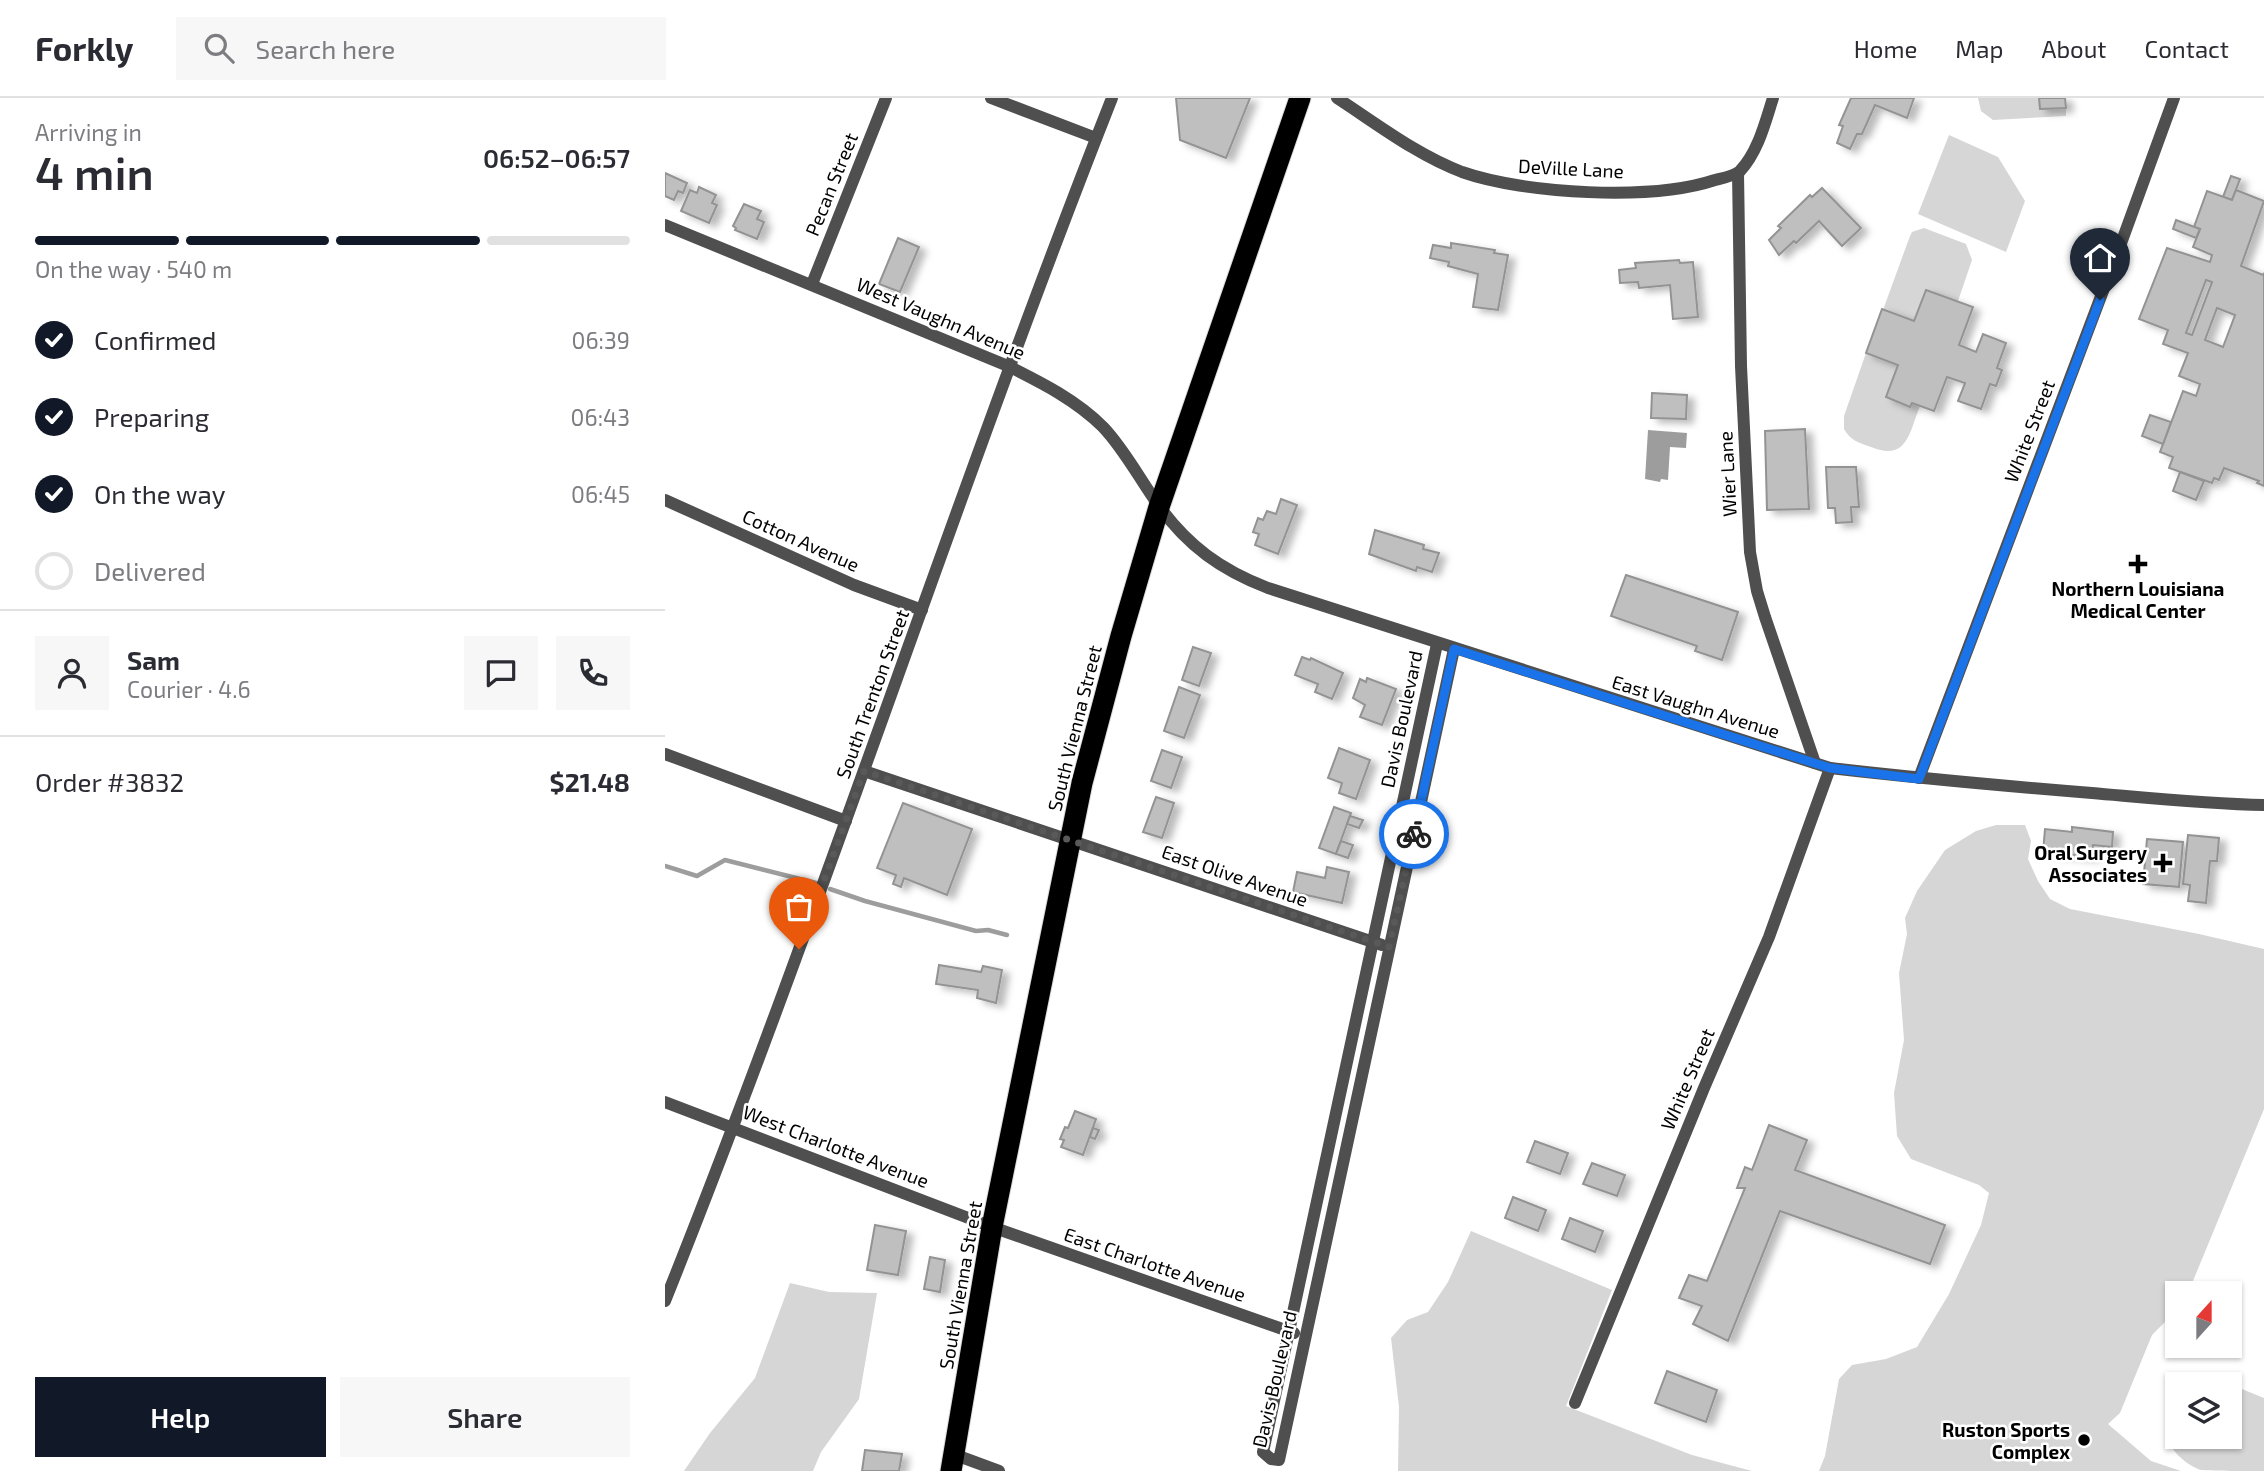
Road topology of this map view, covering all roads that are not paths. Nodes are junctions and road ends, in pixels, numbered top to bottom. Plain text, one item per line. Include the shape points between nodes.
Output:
1 (885, 98) edge
2 (991, 98) edge
3 (1112, 98) edge
4 (1300, 98) edge
5 (1337, 98) edge
6 (1773, 98) edge
7 (2174, 98) edge
8 (1096, 138) junction
9 (1738, 173) junction
10 (665, 225) edge
11 (812, 284) junction
12 (1008, 366) junction
13 (665, 500) edge
14 (1159, 507) junction
15 (922, 610) junction
16 (1437, 643) junction
17 (1454, 649) junction
18 (665, 754) edge
19 (1815, 763) junction
20 (1830, 768) junction
21 (864, 771) junction
22 (1919, 779) junction
23 (2264, 805) edge
24 (846, 821) junction
25 (1069, 838) junction
26 (1374, 943) junction
27 (1389, 947) junction
28 (665, 1102) edge
29 (734, 1128) junction
30 (992, 1227) junction
31 (665, 1301) edge
32 (1289, 1331) junction
33 (1304, 1337) junction
34 (1575, 1403) dead end
35 (952, 1462) edge
36 (999, 1471) edge

1 - 11 street, Pecan Street
2 - 8 street
3 - 8 street, South Trenton Street
4 - 14 highway, South Vienna Street
5 - 9 street, DeVille Lane via 1419,151 1492,182 1541,189 1657,192 1694,187
6 - 9 street via 1753,152
7 - 22 street, White Street
8 - 12 street, South Trenton Street
9 - 19 street, Wier Lane via 1750,552 1765,617
10 - 11 street, West Vaughn Avenue
11 - 12 street, West Vaughn Avenue
12 - 14 street, West Vaughn Avenue via 1055,390 1104,428
12 - 15 street, South Trenton Street
13 - 15 street, Cotton Avenue via 854,585
14 - 16 street, East Vaughn Avenue via 1210,560 1248,580
14 - 25 highway, South Vienna Street
15 - 21 street, South Trenton Street
16 - 17 street, East Vaughn Avenue
16 - 26 street, Davis Boulevard
17 - 19 street, East Vaughn Avenue
17 - 27 street, Davis Boulevard
18 - 24 street
19 - 20 street, East Vaughn Avenue
20 - 22 street, East Vaughn Avenue
20 - 34 street, White Street via 1769,937
21 - 24 street, South Trenton Street
21 - 25 street, East Olive Avenue
22 - 23 street, East Vaughn Avenue
24 - 29 street, South Trenton Street
25 - 26 street, East Olive Avenue
25 - 30 highway, South Vienna Street
26 - 27 street, East Olive Avenue
26 - 32 street, Davis Boulevard
27 - 33 street, Davis Boulevard
28 - 29 street, West Charlotte Avenue
29 - 30 street, West Charlotte Avenue
29 - 31 street, South Trenton Street
30 - 32 street, East Charlotte Avenue
30 - 35 highway, South Vienna Street
32 - 33 street, East Charlotte Avenue
32 - 33 street, Davis Boulevard via 1263,1452 1271,1459 1279,1460
35 - 36 street

